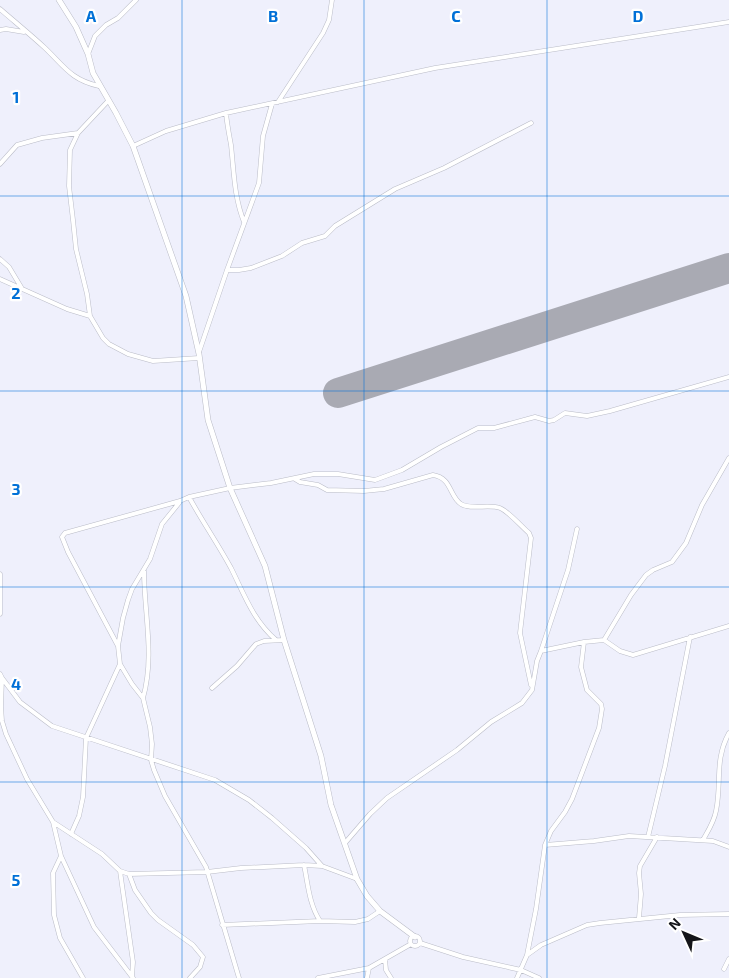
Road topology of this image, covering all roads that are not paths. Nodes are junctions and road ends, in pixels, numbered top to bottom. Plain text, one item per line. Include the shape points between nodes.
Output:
1 (59, 0) edge
2 (136, 0) edge
3 (332, 0) edge
4 (0, 9) edge
5 (729, 22) edge
6 (0, 30) edge
7 (27, 33) junction
8 (88, 54) junction
9 (99, 86) junction
10 (108, 101) junction
11 (278, 102) junction
12 (272, 104) junction
13 (226, 113) junction
14 (531, 123) dead end
15 (78, 132) junction
16 (133, 146) junction
17 (0, 164) edge
18 (244, 222) junction
19 (0, 259) edge
20 (227, 270) junction
21 (0, 279) edge
22 (22, 289) junction
23 (90, 316) junction
24 (199, 356) junction
25 (729, 377) edge
26 (729, 458) edge
27 (295, 479) junction
28 (230, 488) junction
29 (189, 497) junction
30 (180, 501) junction
31 (577, 529) dead end
32 (144, 570) junction
33 (0, 574) edge
34 (0, 614) edge
35 (729, 626) edge
36 (690, 637) junction
37 (276, 640) junction
38 (284, 640) junction
39 (604, 640) junction
40 (584, 642) junction
41 (118, 646) junction
42 (541, 652) junction
43 (120, 664) junction
44 (1, 676) edge
45 (212, 688) dead end
46 (532, 690) junction
47 (143, 698) junction
48 (729, 733) edge
49 (86, 738) junction
50 (151, 760) junction
51 (53, 822) junction
52 (72, 834) junction
53 (648, 837) junction
54 (657, 837) junction
55 (703, 840) junction
56 (345, 843) junction
57 (545, 845) junction
58 (729, 847) edge
59 (60, 856) junction
60 (304, 865) junction
61 (322, 866) junction
62 (120, 871) junction
63 (207, 872) junction
64 (129, 874) junction
65 (357, 879) junction
66 (380, 912) junction
67 (729, 914) edge
68 (640, 918) junction
69 (320, 921) junction
70 (222, 925) junction
71 (415, 937) junction
72 (420, 943) junction
73 (411, 944) junction
74 (527, 955) junction
75 (385, 959) junction
76 (729, 960) edge
77 (369, 968) junction
78 (724, 969) dead end
79 (521, 970) junction
80 (133, 977) edge
81 (83, 978) edge
82 (190, 978) edge
83 (239, 978) edge
84 (318, 978) edge
85 (367, 978) edge
86 (391, 978) edge
87 (517, 978) edge
88 (539, 978) edge

1 - 8 street
2 - 8 street via 95,36
3 - 11 street via 323,33
4 - 7 street
5 - 11 street via 435,68
6 - 7 street via 6,28
7 - 9 street via 72,76
8 - 9 street
9 - 10 street
10 - 15 street
10 - 16 street
11 - 12 street
12 - 13 street
12 - 18 street via 263,136 259,183
13 - 16 street via 166,131
13 - 18 street via 234,188
14 - 20 street via 444,168 395,189 324,236 251,268
15 - 17 street via 17,144
15 - 23 street via 70,150 70,186 76,249
16 - 24 street via 186,296
18 - 20 street
19 - 22 street
20 - 24 street
21 - 22 street
22 - 23 street
23 - 24 street via 103,338 128,354 153,361
24 - 28 street via 208,420
25 - 27 street via 587,416 565,413 549,421 535,416 494,428 478,428 402,470 378,479 338,474 314,474
26 - 39 street via 702,505 686,543 672,562 646,575
27 - 28 street
27 - 46 street via 327,490 364,491 440,476 461,504 503,509 531,538 520,633
28 - 29 street
28 - 38 street via 265,566
29 - 30 street
29 - 37 street via 258,622
30 - 32 street via 162,524
30 - 41 street via 63,535 68,552
31 - 42 street via 568,570
32 - 41 street via 128,600
32 - 47 street via 149,668
33 - 34 street
35 - 36 street
36 - 39 street via 633,655
36 - 53 street
37 - 38 street
37 - 45 street via 256,644
38 - 56 street
39 - 40 street
40 - 42 street
40 - 57 street via 581,668 587,690 602,709 599,728 572,799
41 - 43 street
42 - 46 street via 536,661
43 - 47 street
43 - 49 street
44 - 49 street via 20,702 41,719
44 - 51 street via 2,721 6,734 27,779
46 - 56 street via 522,703 387,798
47 - 50 street via 151,736
48 - 55 street via 718,766 716,810
49 - 50 street
49 - 52 street via 83,796
50 - 61 street via 230,788 272,818
50 - 63 street via 165,796
51 - 52 street
51 - 59 street
52 - 62 street
53 - 54 street
53 - 57 street
54 - 55 street
54 - 68 street via 640,866
55 - 58 street
56 - 65 street
57 - 74 street
59 - 80 street via 94,927
59 - 81 street via 53,873 54,915 60,938
60 - 61 street
60 - 63 street
60 - 69 street via 311,900
61 - 65 street
62 - 64 street
62 - 80 street
63 - 64 street
63 - 70 street
64 - 82 street via 135,890 151,913 193,944 203,957 200,967
65 - 66 street
66 - 69 street via 356,922
66 - 71 street
67 - 68 street
68 - 74 street via 587,926
69 - 70 street
70 - 83 street
71 - 72 street
71 - 73 street via 411,938
72 - 73 street via 416,946
72 - 79 street
73 - 75 street
74 - 79 street
75 - 77 street
75 - 86 street
76 - 78 street
77 - 84 street
77 - 85 street
79 - 87 street
79 - 88 street

